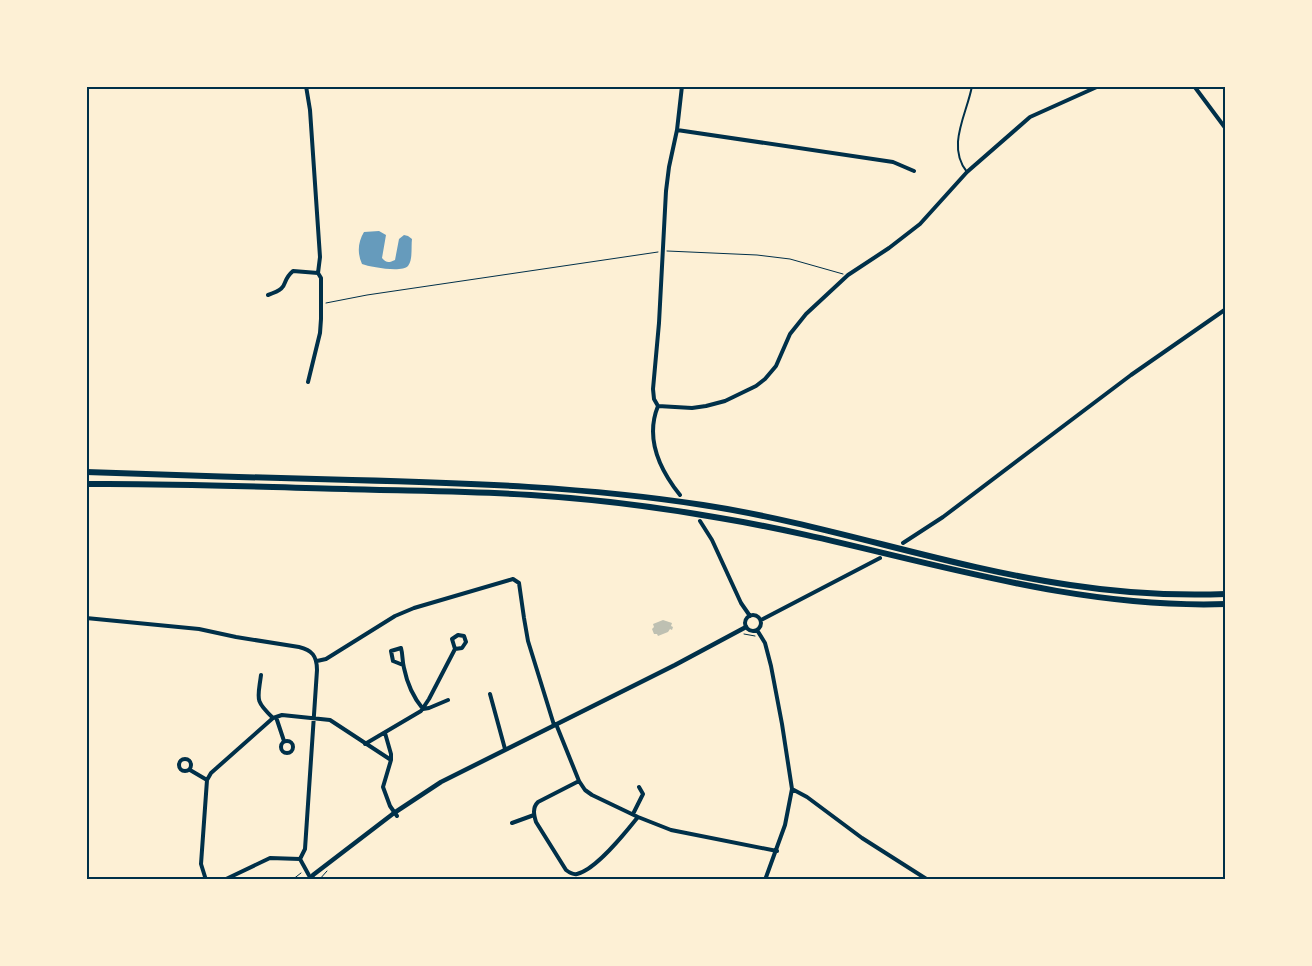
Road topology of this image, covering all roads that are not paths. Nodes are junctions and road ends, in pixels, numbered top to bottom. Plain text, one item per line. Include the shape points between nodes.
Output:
1 (306, 86) edge
2 (682, 86) edge
3 (972, 86) edge
4 (1098, 86) edge
5 (1194, 86) edge
6 (677, 130) junction
7 (1226, 130) edge
8 (914, 171) dead end
9 (967, 172) junction
10 (318, 273) junction
11 (268, 295) dead end
12 (1226, 309) edge
13 (308, 382) dead end
14 (658, 406) junction
15 (86, 472) edge
16 (86, 483) edge
17 (680, 495) dead end
18 (700, 521) dead end
19 (902, 542) dead end
20 (880, 558) dead end
21 (1226, 594) edge
22 (1226, 604) edge
23 (750, 616) junction
24 (86, 618) edge
25 (761, 620) junction
26 (746, 627) junction
27 (757, 630) junction
28 (455, 649) dead end
29 (317, 661) junction
30 (403, 665) junction
31 (261, 675) dead end
32 (490, 694) dead end
33 (448, 700) dead end
34 (423, 709) junction
35 (275, 718) junction
36 (314, 719) junction
37 (555, 725) junction
38 (384, 733) junction
39 (284, 741) dead end
40 (365, 744) junction
41 (505, 748) junction
42 (391, 760) junction
43 (190, 770) dead end
44 (207, 780) junction
45 (579, 781) junction
46 (639, 787) dead end
47 (792, 789) junction
48 (534, 814) junction
49 (633, 814) junction
50 (395, 815) junction
51 (638, 817) junction
52 (512, 823) dead end
53 (777, 851) junction
54 (300, 858) junction
55 (571, 874) junction
56 (311, 879) edge
57 (206, 880) edge
58 (224, 880) edge
59 (570, 880) edge
60 (765, 880) edge
61 (928, 880) edge

1 - 10 street via 320,257
2 - 6 street
3 - 9 lane via 957,142 961,166
4 - 9 street via 1030,117
5 - 7 street
6 - 8 street via 893,162
6 - 14 street via 666,191 653,388
9 - 14 street via 920,224 848,275 806,314 790,334 772,372 761,383 725,401 706,406
10 - 11 street via 293,271 282,290
10 - 13 street via 321,278 322,319
12 - 19 street via 1130,375 942,517
14 - 17 street via 652,432 658,458
15 - 21 highway via 472,483 596,491 761,516 1069,585 1161,594
16 - 22 highway via 472,492 617,503 777,528 1057,592 1139,602
18 - 23 street
20 - 25 street
23 - 25 street via 755,615
23 - 26 street via 746,619
24 - 29 street via 199,629 299,647 314,654
25 - 27 street
26 - 27 street via 750,631
26 - 37 street
27 - 47 street via 765,642 771,666
28 - 34 street
29 - 36 street
29 - 37 street via 326,659 395,616 414,608 513,579 519,583 528,640
30 - 30 street via 401,648 391,651 393,661
30 - 34 street via 409,686
31 - 35 street via 258,701
32 - 41 street
33 - 34 street
34 - 38 street
35 - 36 street via 282,715
35 - 39 street
35 - 44 street
36 - 40 street via 330,720
36 - 54 street via 305,849
37 - 41 street
37 - 45 street
38 - 40 street
38 - 42 street
40 - 42 street
41 - 50 street via 441,782
42 - 50 street via 383,787
43 - 44 street
44 - 57 street via 201,864
45 - 48 street via 538,802
45 - 49 street via 588,792
46 - 49 street via 642,794
47 - 53 street
47 - 61 street
48 - 52 street
48 - 55 street
49 - 51 street
50 - 56 street
51 - 53 street via 671,830
51 - 55 street via 602,858 582,872
53 - 60 street
54 - 56 street
54 - 58 street via 270,858
55 - 59 street

